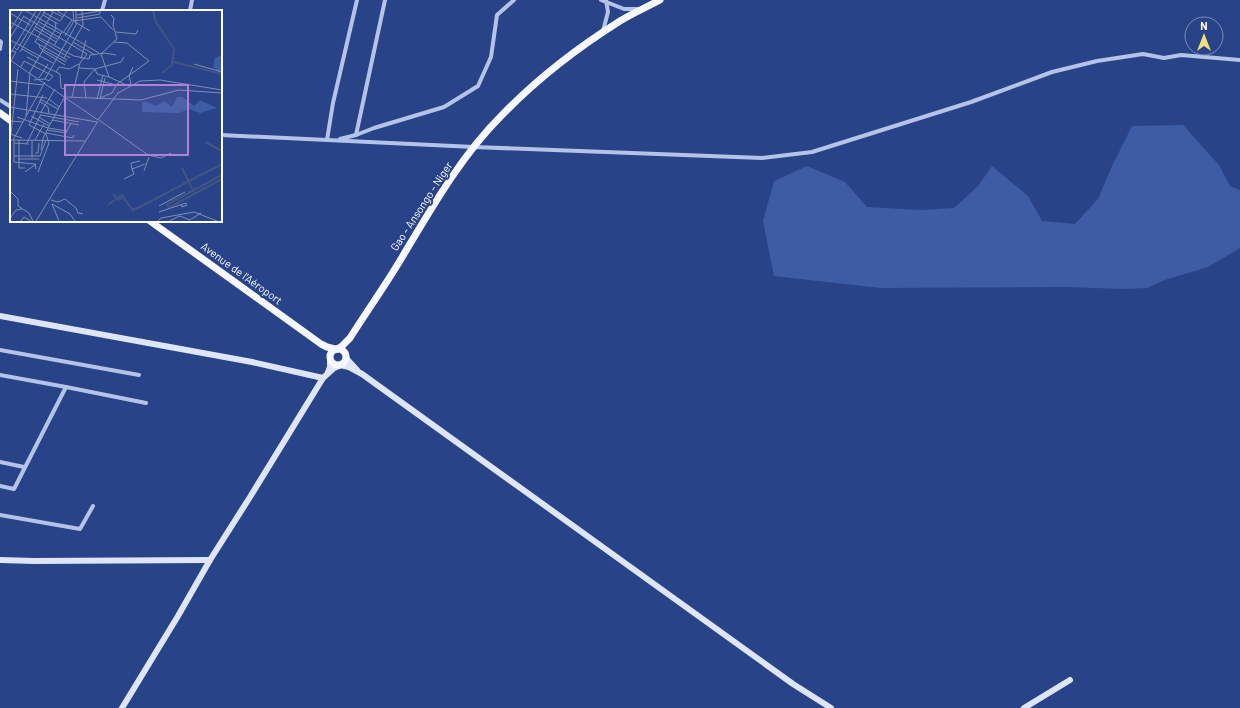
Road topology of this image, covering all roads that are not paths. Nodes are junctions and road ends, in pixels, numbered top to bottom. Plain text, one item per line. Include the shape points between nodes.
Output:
1 (105, 0) edge
2 (192, 0) edge
3 (357, 0) edge
4 (385, 0) edge
5 (514, 0) edge
6 (604, 0) edge
7 (656, 1) edge
8 (643, 9) junction
9 (102, 10) edge
10 (190, 10) edge
11 (602, 33) junction
12 (0, 41) edge
13 (0, 49) edge
14 (1240, 60) edge
15 (0, 100) edge
16 (10, 106) edge
17 (0, 113) edge
18 (10, 120) edge
19 (222, 135) edge
20 (356, 135) junction
21 (327, 140) junction
22 (335, 140) junction
23 (474, 147) junction
24 (151, 222) edge
25 (0, 316) edge
26 (350, 338) junction
27 (321, 344) junction
28 (336, 349) junction
29 (0, 350) edge
30 (346, 356) junction
31 (330, 359) junction
32 (339, 366) junction
33 (358, 371) junction
34 (0, 375) edge
35 (139, 375) dead end
36 (325, 377) junction
37 (66, 387) junction
38 (146, 403) dead end
39 (0, 462) edge
40 (24, 467) junction
41 (0, 486) edge
42 (93, 506) dead end
43 (0, 515) edge
44 (0, 560) edge
45 (210, 560) junction
46 (1070, 680) dead end
47 (122, 708) edge
48 (831, 708) edge
49 (1024, 708) edge

1 - 9 street
2 - 10 street
3 - 21 street
4 - 20 street
5 - 20 street via 497,15 491,57 478,86 444,107
6 - 8 street via 624,9
6 - 11 street via 608,12
7 - 8 main road, Gao - Ansongo - Niger
8 - 11 main road, Gao - Ansongo - Niger
11 - 23 main road, Gao - Ansongo - Niger via 535,83
12 - 13 street
14 - 23 street via 1181,55 1164,58 1143,54 1096,61 1052,72 971,102 812,152 762,158
15 - 16 street
17 - 18 main road
19 - 21 street
20 - 22 street
21 - 22 street
22 - 23 street
23 - 26 main road, Gao - Ansongo - Niger via 444,188
24 - 27 main road, Avenue de l'Aéroport
25 - 36 street
26 - 28 main road
26 - 30 main road via 346,346
27 - 28 main road
27 - 31 main road
28 - 30 main road via 342,350
28 - 31 main road via 331,352
29 - 35 street
30 - 32 main road via 344,363
30 - 33 street
31 - 32 main road
31 - 36 street via 330,367
32 - 33 street
32 - 36 street
33 - 48 street via 786,680
34 - 37 street
36 - 45 street
37 - 38 street
37 - 40 street
39 - 40 street
40 - 41 street via 14,489
42 - 43 street via 80,529
44 - 45 street
45 - 47 street
46 - 49 street

